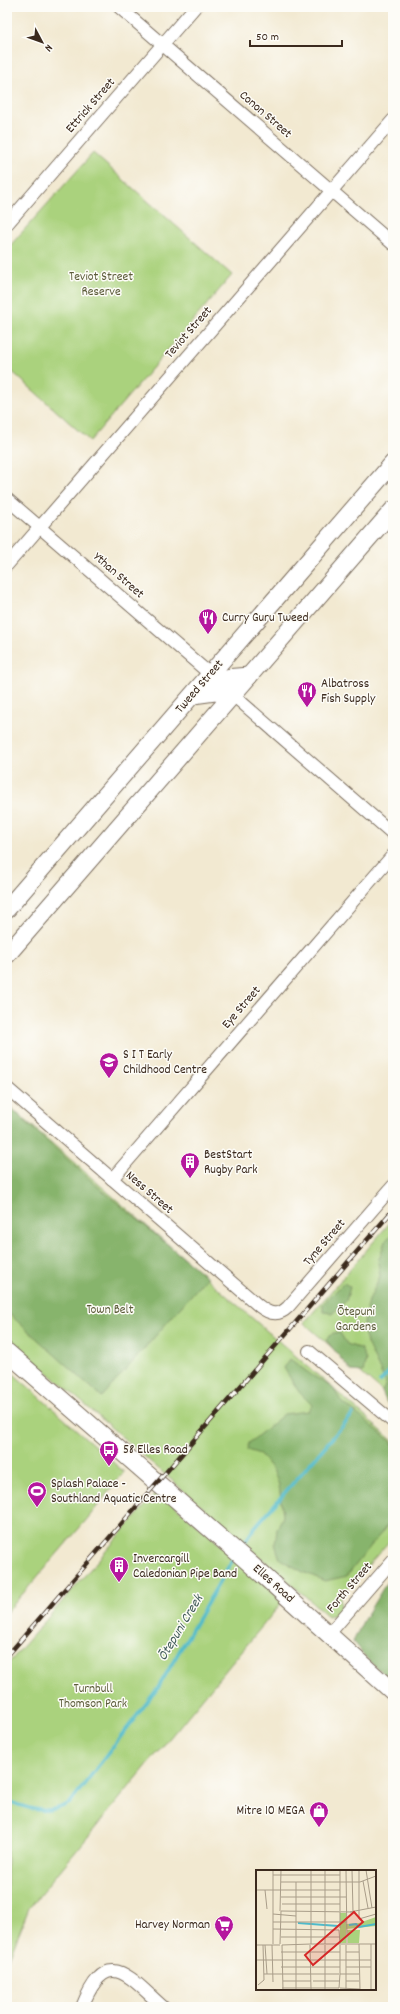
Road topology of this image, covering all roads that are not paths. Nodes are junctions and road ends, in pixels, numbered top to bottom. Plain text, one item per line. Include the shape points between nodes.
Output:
1 (119, 7) edge
2 (195, 7) edge
3 (163, 45) junction
4 (393, 120) edge
5 (331, 191) junction
6 (7, 224) edge
7 (393, 244) edge
8 (393, 463) edge
9 (7, 499) edge
10 (393, 510) edge
11 (40, 528) junction
12 (7, 565) edge
13 (211, 675) junction
14 (249, 676) junction
15 (193, 695) junction
16 (232, 695) junction
17 (393, 834) edge
18 (393, 855) edge
19 (7, 909) edge
20 (7, 955) edge
21 (7, 1088) edge
22 (112, 1179) junction
23 (393, 1186) edge
24 (275, 1314) joint
25 (309, 1351) dead end
26 (7, 1352) edge
27 (393, 1422) edge
28 (393, 1560) edge
29 (328, 1635) junction
30 (393, 1692) edge
31 (82, 2007) edge
32 (163, 2007) edge

1 - 3 street, Conon Street
2 - 3 street, Ettrick Street
3 - 5 street, Conon Street
3 - 6 street, Ettrick Street
4 - 5 street, Teviot Street
5 - 7 street, Conon Street
5 - 11 street, Teviot Street
8 - 13 main road, Tweed Street
9 - 11 street, Ythan Street
10 - 14 main road
11 - 12 street, Teviot Street
11 - 13 street, Ythan Street
13 - 14 main road via 224,678
13 - 15 main road, Tweed Street
14 - 16 main road
15 - 16 main road via 214,692
15 - 19 main road, Tweed Street
16 - 17 street
16 - 20 main road
18 - 22 street, Eye Street
21 - 22 street, Ness Street
22 - 24 street, Ness Street via 259,1306 268,1313
23 - 24 street, Tyne Street via 288,1307
25 - 27 street
26 - 29 main road, Elles Road via 227,1543
28 - 29 street, Forth Street
29 - 30 main road, Elles Road
31 - 32 street via 92,1984 102,1974 115,1971 123,1974

